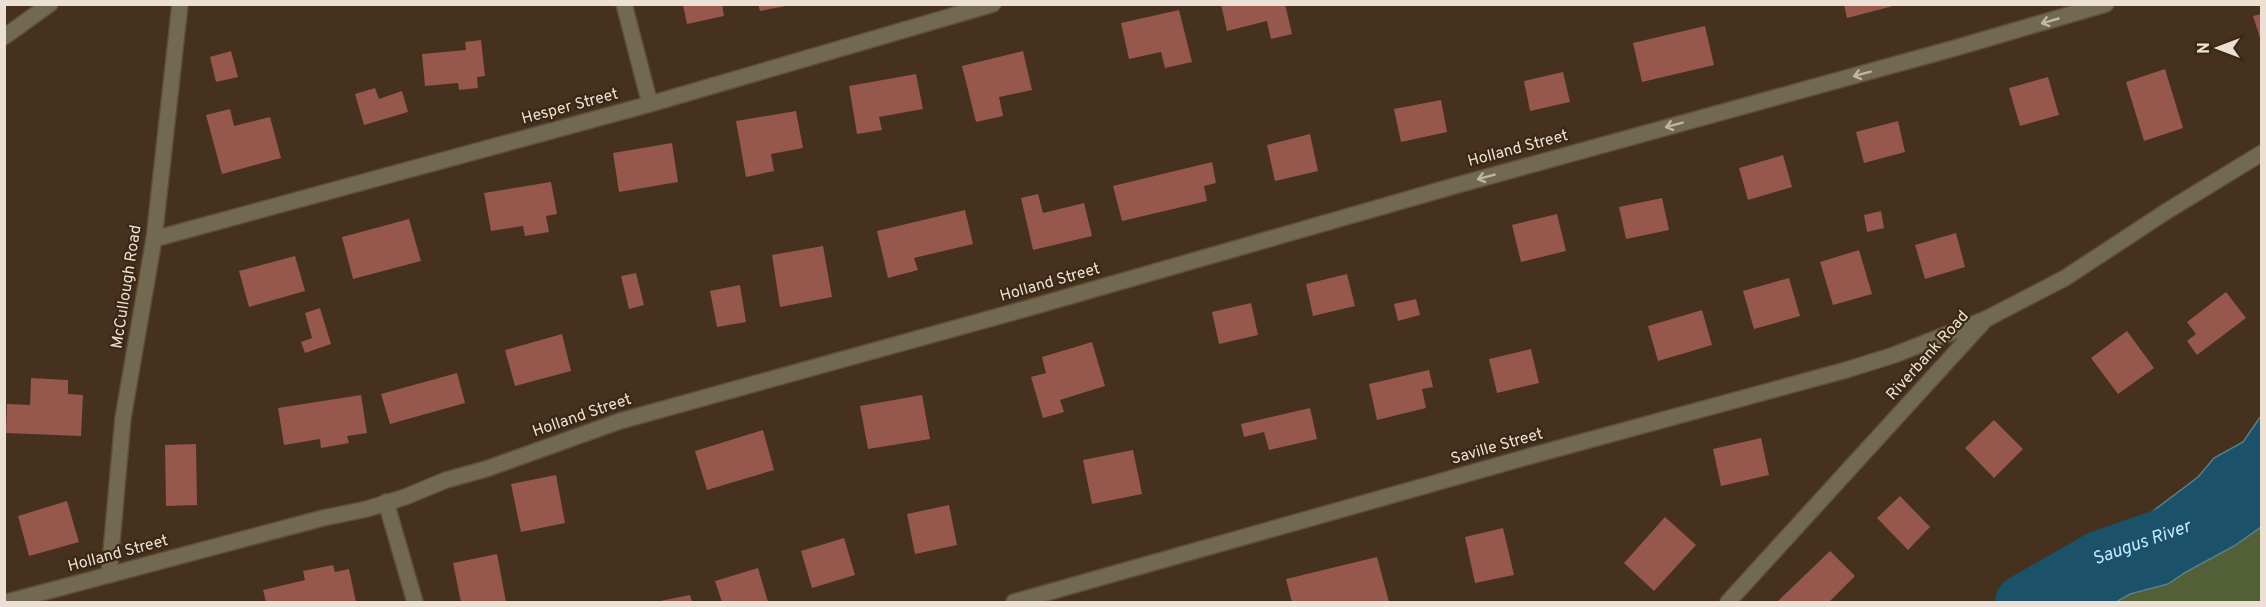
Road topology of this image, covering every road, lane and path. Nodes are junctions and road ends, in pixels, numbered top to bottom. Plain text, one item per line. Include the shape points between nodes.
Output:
1 (50, 4) edge
2 (180, 4) edge
3 (624, 4) edge
4 (993, 4) edge
5 (2106, 4) edge
6 (4, 37) edge
7 (650, 104) junction
8 (2262, 153) edge
9 (154, 239) junction
10 (1986, 319) junction
11 (386, 502) junction
12 (110, 575) junction
13 (7, 603) edge
14 (416, 603) edge
15 (1014, 603) edge
16 (1728, 603) edge

1 - 6 street
2 - 9 street, McCullough Road
3 - 7 street
4 - 7 street, Hesper Street
5 -> 11 street, Holland Street via 620,421
7 - 9 street, Hesper Street
8 - 10 street, Riverbank Road via 2065,278
9 - 12 street, McCullough Road via 123,418
10 - 15 street, Saville Street via 1846,370
10 - 16 street, Riverbank Road
11 - 12 street, Holland Street
11 - 14 street
12 - 13 street, Holland Street

